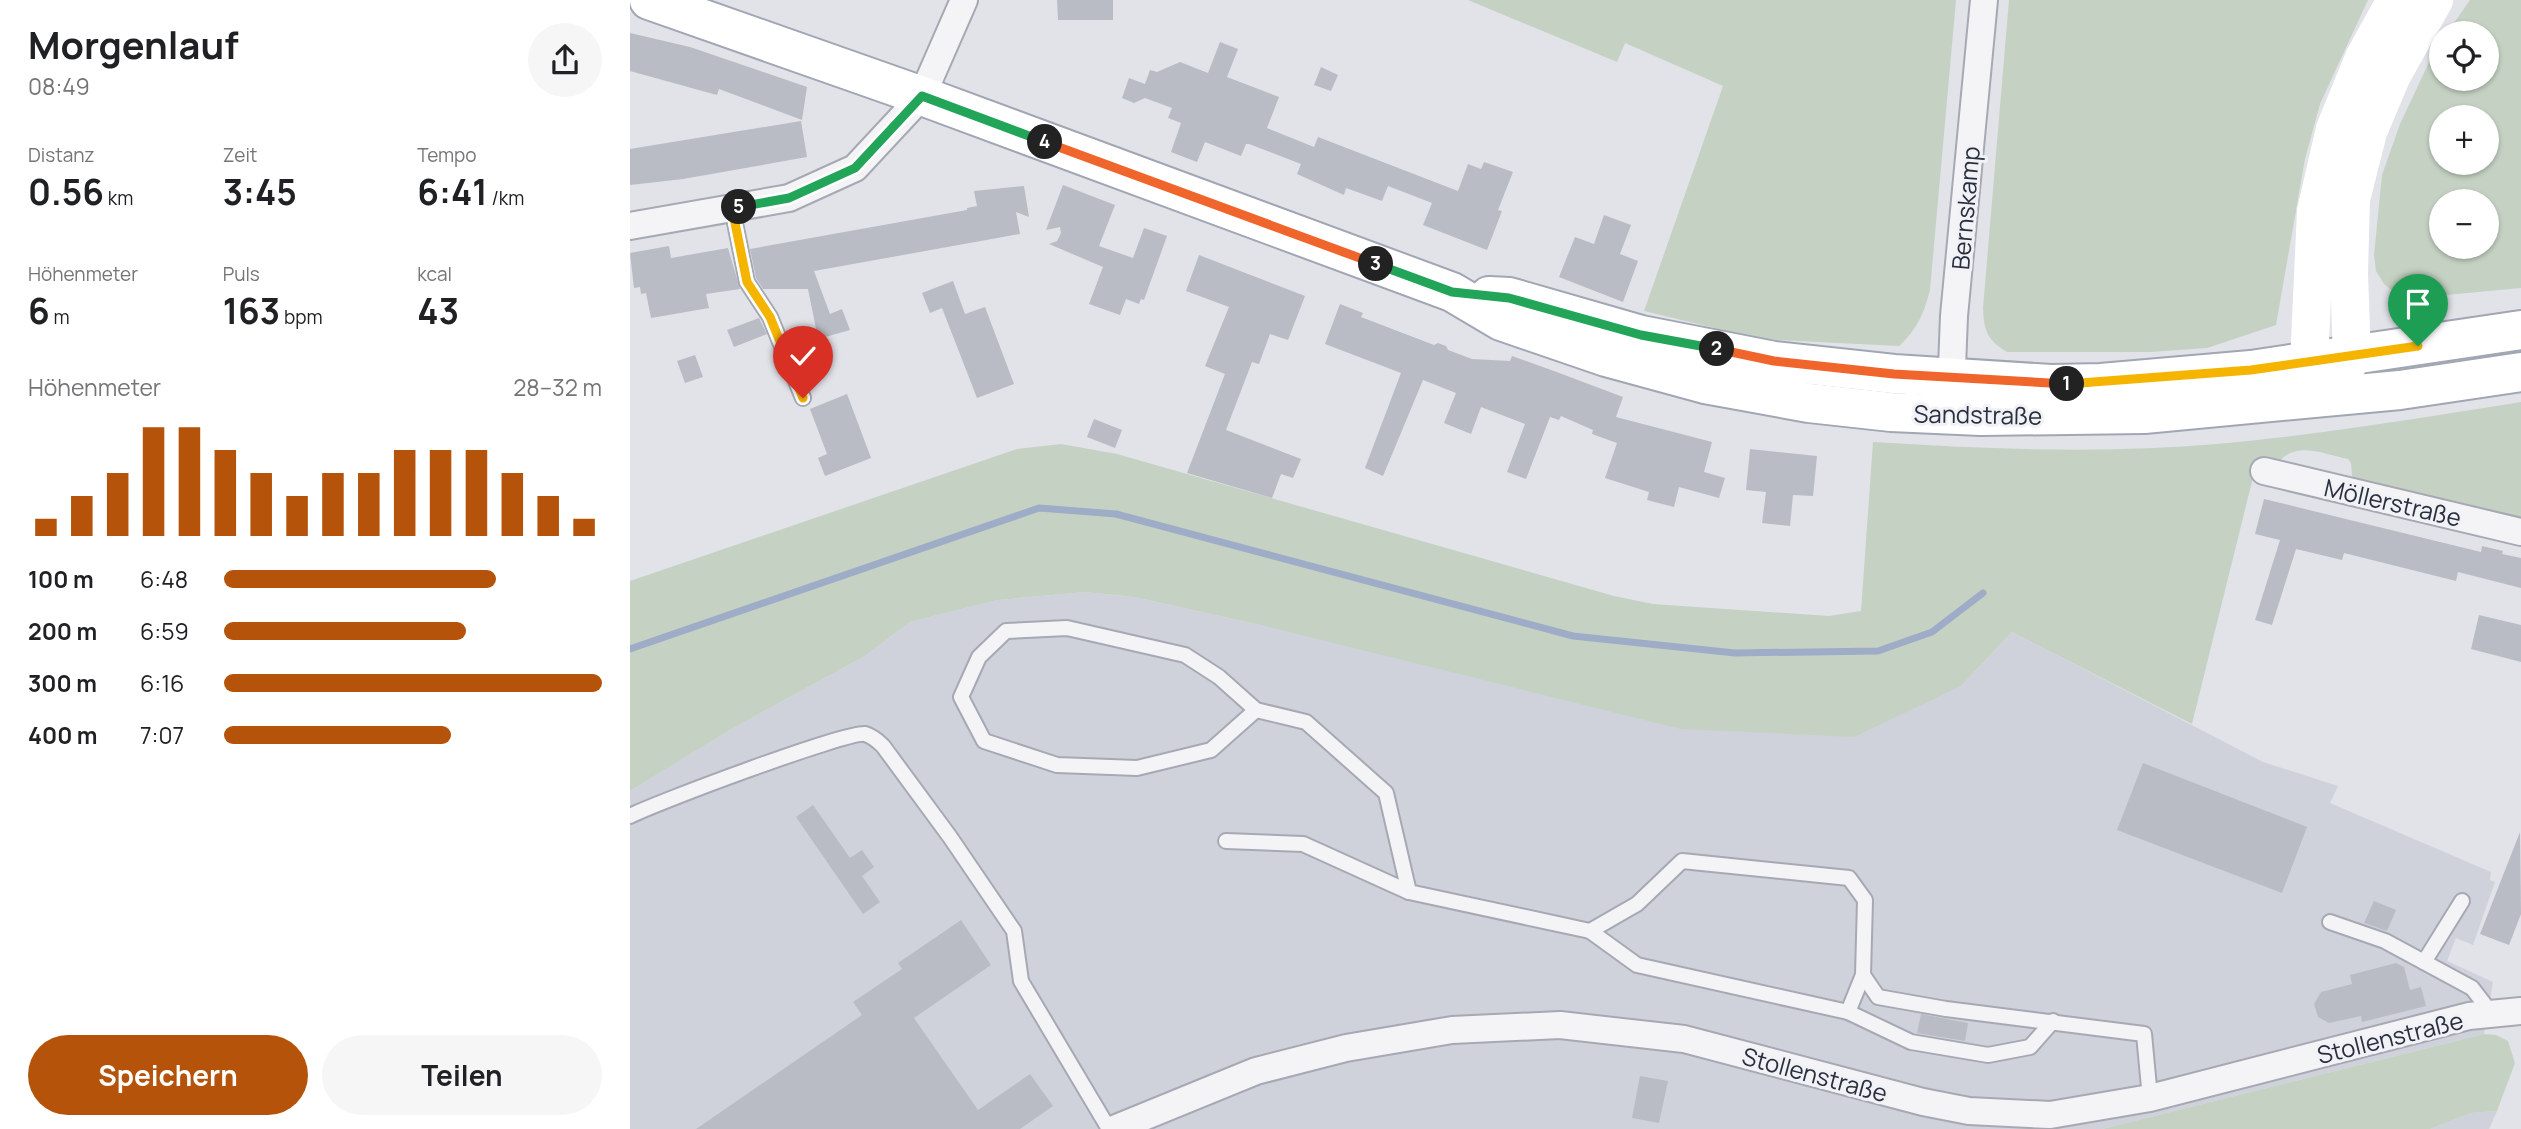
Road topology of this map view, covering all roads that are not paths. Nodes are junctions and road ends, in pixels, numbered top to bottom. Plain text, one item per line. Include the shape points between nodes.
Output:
1 (649, 0) edge
2 (964, 0) edge
3 (1984, 0) edge
4 (2396, 0) edge
5 (2434, 0) edge
6 (922, 96) junction
7 (732, 208) junction
8 (630, 226) edge
9 (1452, 292) junction
10 (2521, 330) edge
11 (2352, 356) junction
12 (2309, 363) junction
13 (2521, 372) edge
14 (1952, 378) junction
15 (2330, 395) junction
16 (803, 398) dead end
17 (1950, 416) junction
18 (2264, 471) dead end
19 (2521, 532) edge
20 (1256, 709) junction
21 (630, 816) edge
22 (1226, 841) dead end
23 (1409, 892) junction
24 (2462, 901) dead end
25 (2330, 922) dead end
26 (1590, 931) junction
27 (2424, 962) junction
28 (1863, 975) junction
29 (2521, 1012) edge
30 (1848, 1013) junction
31 (2492, 1014) junction
32 (2053, 1021) junction
33 (2150, 1098) junction
34 (1112, 1129) edge

1 - 6 main road, Sandstraße
2 - 6 street
3 - 14 street, Bernskamp
4 - 12 main road via 2364,58 2335,129 2316,211
5 - 11 main road via 2392,75 2368,132 2351,198
6 - 7 street via 855,168 789,198
6 - 9 main road, Sandstraße
7 - 8 street
7 - 16 lane via 747,282 770,317
9 - 14 main road, Sandstraße via 1509,298 1641,335 1774,361
9 - 17 main road, Sandstraße via 1501,321 1606,358 1705,384 1809,403
10 - 11 main road, Sandstraße
11 - 12 main road, Sandstraße
11 - 15 main road
12 - 14 main road, Sandstraße via 2101,383
12 - 15 main road
13 - 15 main road, Sandstraße
14 - 17 street, Bernskamp
15 - 17 main road, Sandstraße via 2144,414
18 - 19 street, Möllerstraße
20 - 20 lane via 1185,655 1067,628 1006,631 979,657 961,697 984,741 1057,765 1137,768 1211,750
20 - 23 lane via 1306,722 1386,793
21 - 34 lane via 836,741 863,734 874,738 1014,931 1021,982
22 - 23 lane via 1303,844
23 - 26 lane
24 - 27 lane
25 - 27 lane
26 - 28 lane via 1637,904 1682,861 1849,878 1865,900
26 - 30 lane via 1637,965
27 - 31 lane via 2472,988
28 - 30 lane
28 - 32 lane via 1878,997
29 - 31 street, Stollenstraße
30 - 32 lane via 1911,1042 1988,1055 2031,1047
31 - 33 street, Stollenstraße via 2469,1016
32 - 33 lane via 2144,1034
33 - 34 street, Stollenstraße via 2050,1115 1969,1111 1684,1039 1560,1025 1452,1030 1346,1048 1256,1071

